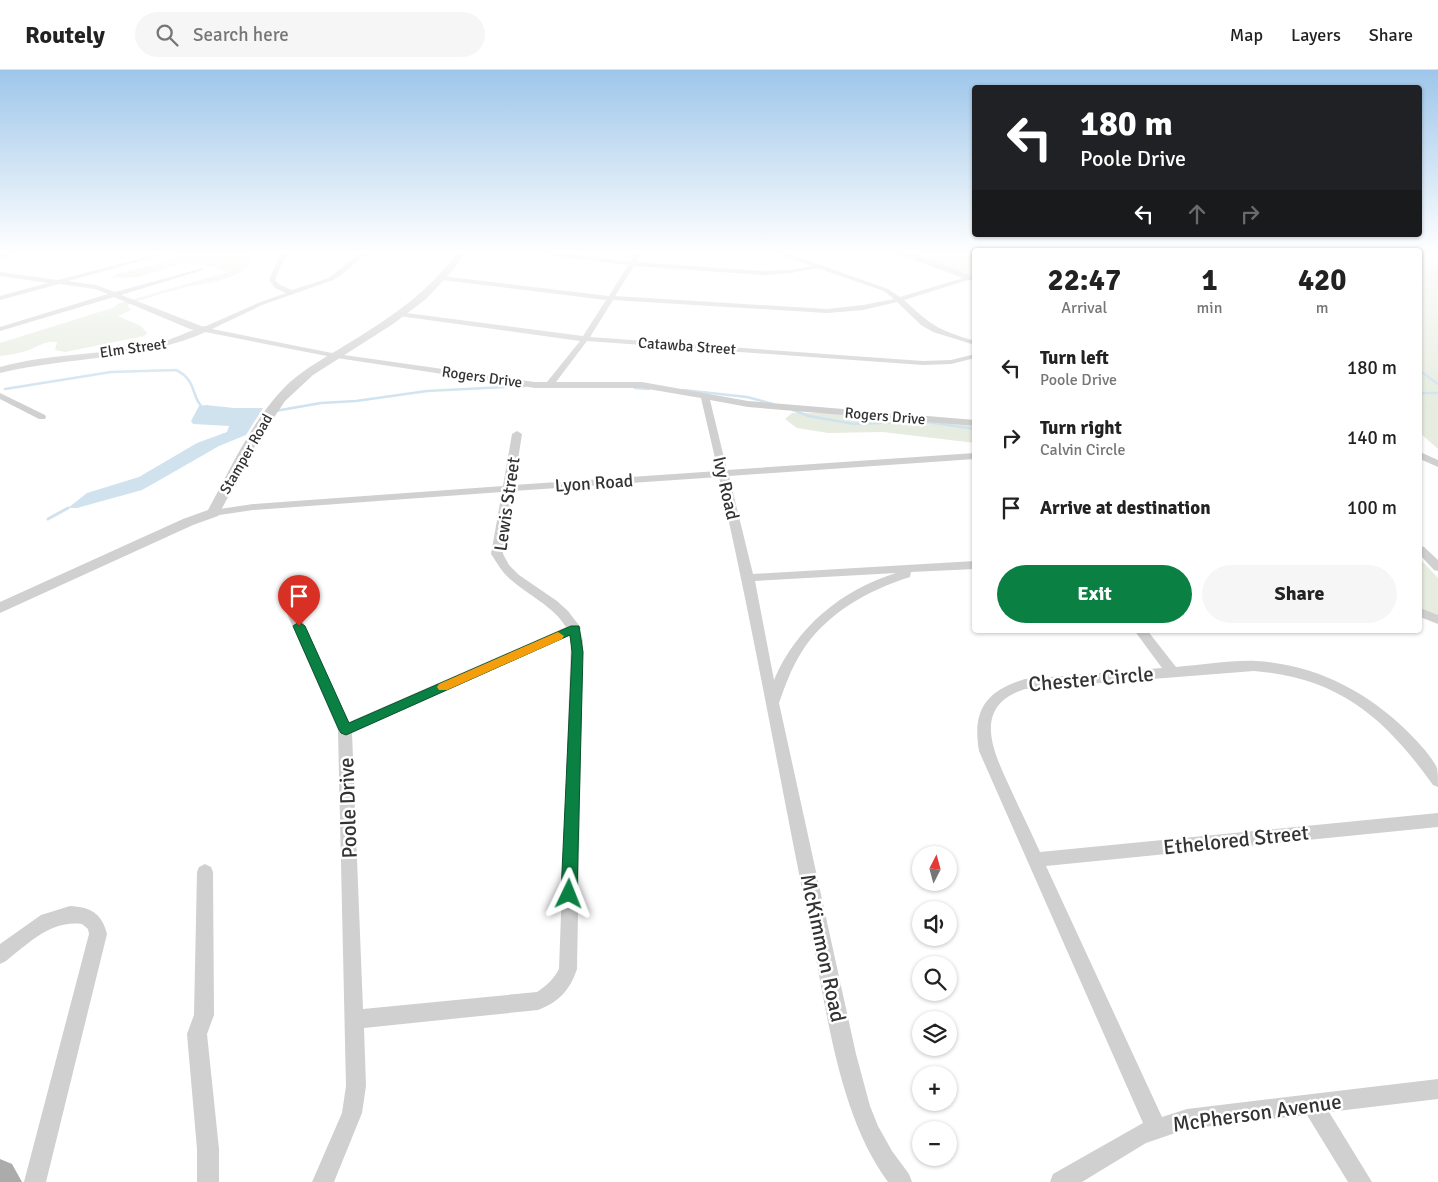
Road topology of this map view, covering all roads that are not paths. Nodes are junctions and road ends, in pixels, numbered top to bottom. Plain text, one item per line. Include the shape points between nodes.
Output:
1 (87, 303) edge
2 (137, 303) edge
3 (263, 303) edge
4 (412, 303) edge
5 (607, 303) edge
6 (691, 303) edge
7 (879, 303) edge
8 (904, 303) edge
9 (399, 314) junction
10 (0, 329) edge
11 (205, 329) junction
12 (585, 339) junction
13 (972, 342) edge
14 (337, 356) junction
15 (972, 357) edge
16 (0, 370) edge
17 (549, 386) junction
18 (0, 396) edge
19 (705, 397) junction
20 (42, 417) dead end
21 (972, 423) edge
22 (517, 434) dead end
23 (972, 456) edge
24 (1422, 457) edge
25 (1438, 464) edge
26 (722, 474) junction
27 (507, 489) junction
28 (213, 514) junction
29 (1422, 551) edge
30 (972, 565) edge
31 (927, 568) junction
32 (1438, 568) edge
33 (748, 578) junction
34 (0, 608) edge
35 (291, 609) dead end
36 (1422, 613) edge
37 (1438, 620) edge
38 (575, 628) junction
39 (1142, 633) edge
40 (1172, 672) junction
41 (771, 705) junction
42 (346, 730) junction
43 (1438, 780) edge
44 (1438, 820) edge
45 (1035, 860) junction
46 (205, 872) dead end
47 (0, 955) edge
48 (354, 1019) junction
49 (1438, 1089) edge
50 (1312, 1104) junction
51 (1156, 1128) junction
52 (0, 1178) edge
53 (4, 1182) edge
54 (35, 1182) edge
55 (208, 1182) edge
56 (323, 1182) edge
57 (901, 1182) edge
58 (1060, 1182) edge
59 (1361, 1182) edge

1 - 10 street
2 - 11 street, Rogers Drive
3 - 11 street, Elm Street
4 - 9 street, Stamper Road
5 - 12 street
6 - 7 street via 826,311
8 - 13 street via 929,327
9 - 12 street, Catawba Street
9 - 14 street, Stamper Road
11 - 14 street, Rogers Drive
11 - 16 street, Elm Street via 157,347 47,358
12 - 15 street, Catawba Street via 923,363 951,362
12 - 17 street
14 - 17 street, Rogers Drive
14 - 28 street, Stamper Road via 308,374 274,407
17 - 19 street, Rogers Drive via 642,385
18 - 20 street
19 - 21 street, Rogers Drive via 748,404
19 - 26 street, Ivy Road
22 - 27 street, Lewis Street
23 - 26 street, Lyon Road
24 - 25 street
26 - 27 street, Lyon Road
26 - 33 street, Ivy Road
27 - 28 street, Lyon Road via 272,506
27 - 38 street, Lewis Street via 497,546 500,562 564,612
28 - 34 street, Stamper Road via 188,522
29 - 32 street
30 - 31 street
31 - 33 street
31 - 41 street via 874,585 849,599 809,632 795,652
33 - 41 street, McKimmon Road
35 - 42 street
36 - 37 street
38 - 42 street
38 - 48 street via 578,652 568,969 565,979 548,996 527,1003
39 - 40 street
40 - 43 street, Chester Circle via 1270,666 1322,680 1380,714 1407,740
40 - 45 street, Chester Circle via 1025,684 1005,691 992,703 983,725 986,751
41 - 57 street, McKimmon Road via 860,1106 884,1158
42 - 48 street, Poole Drive
44 - 45 street, Ethelored Street
45 - 51 street, Chester Circle
46 - 55 street via 204,1015 197,1034 208,1148
47 - 54 street via 53,919 76,914 92,920 96,926 98,934
48 - 56 street, Poole Drive via 355,1099
49 - 50 street, McPherson Avenue
50 - 51 street, McPherson Avenue via 1187,1120
50 - 59 street
51 - 58 street, McPherson Avenue
52 - 53 main road

